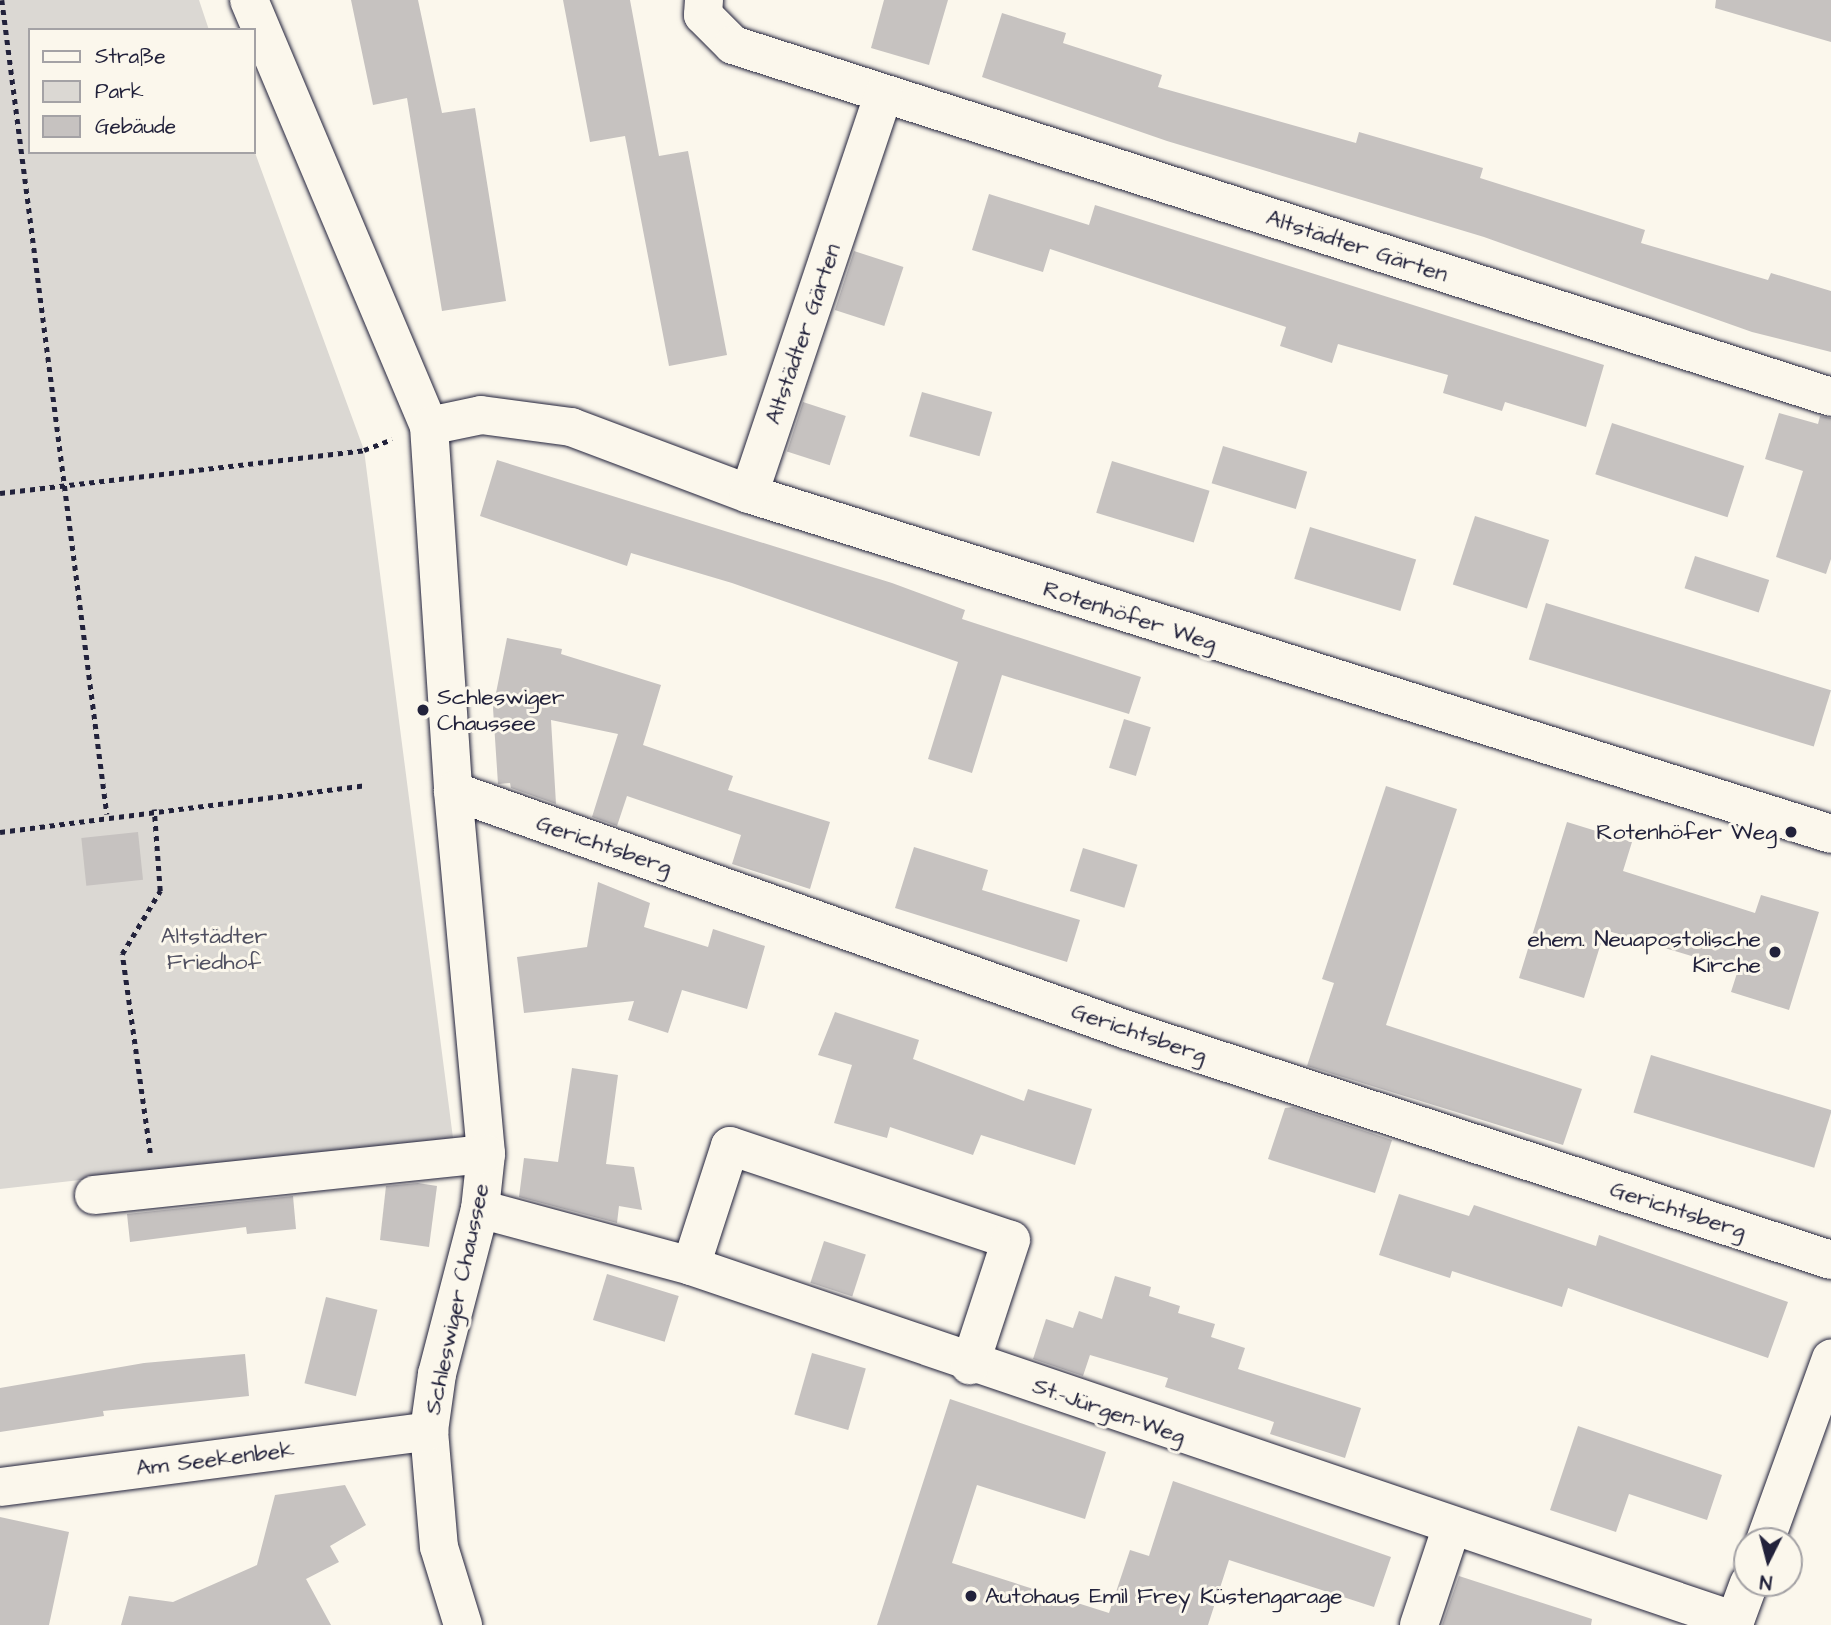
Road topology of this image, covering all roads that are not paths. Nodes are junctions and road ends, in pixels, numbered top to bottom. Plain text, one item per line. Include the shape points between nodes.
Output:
1 (248, 0) edge
2 (704, 0) edge
3 (883, 95) junction
4 (1831, 397) edge
5 (429, 426) junction
6 (749, 494) junction
7 (453, 791) junction
8 (1831, 834) edge
9 (486, 1154) junction
10 (94, 1195) dead end
11 (480, 1209) junction
12 (1831, 1260) edge
13 (691, 1266) junction
14 (1831, 1359) edge
15 (970, 1365) junction
16 (429, 1431) junction
17 (0, 1487) edge
18 (1452, 1526) junction
19 (1770, 1527) edge
20 (1746, 1597) edge
21 (1741, 1623) edge
22 (463, 1625) edge
23 (1419, 1625) edge

1 - 5 street, Schleswiger Chaussee
2 - 3 street, Altstädter Gärten via 703,15 733,45
3 - 4 street, Altstädter Gärten
3 - 6 street, Altstädter Gärten
5 - 6 street, Rotenhöfer Weg via 481,415 571,427
5 - 7 street, Schleswiger Chaussee
6 - 8 street, Rotenhöfer Weg
7 - 9 street, Schleswiger Chaussee
7 - 12 street, Gerichtsberg via 1128,1030
9 - 10 street
9 - 11 street, Schleswiger Chaussee
11 - 13 street, St.-Jürgen-Weg
11 - 16 street, Schleswiger Chaussee via 437,1374
13 - 15 street, St.-Jürgen-Weg
13 - 15 street via 730,1146 1011,1240
14 - 19 street
15 - 18 street, St.-Jürgen-Weg
16 - 17 street, Am Seekenbek
16 - 22 street, Schleswiger Chaussee via 439,1547
18 - 21 street, St.-Jürgen-Weg
18 - 23 street
20 - 21 street, St.-Jürgen-Weg

